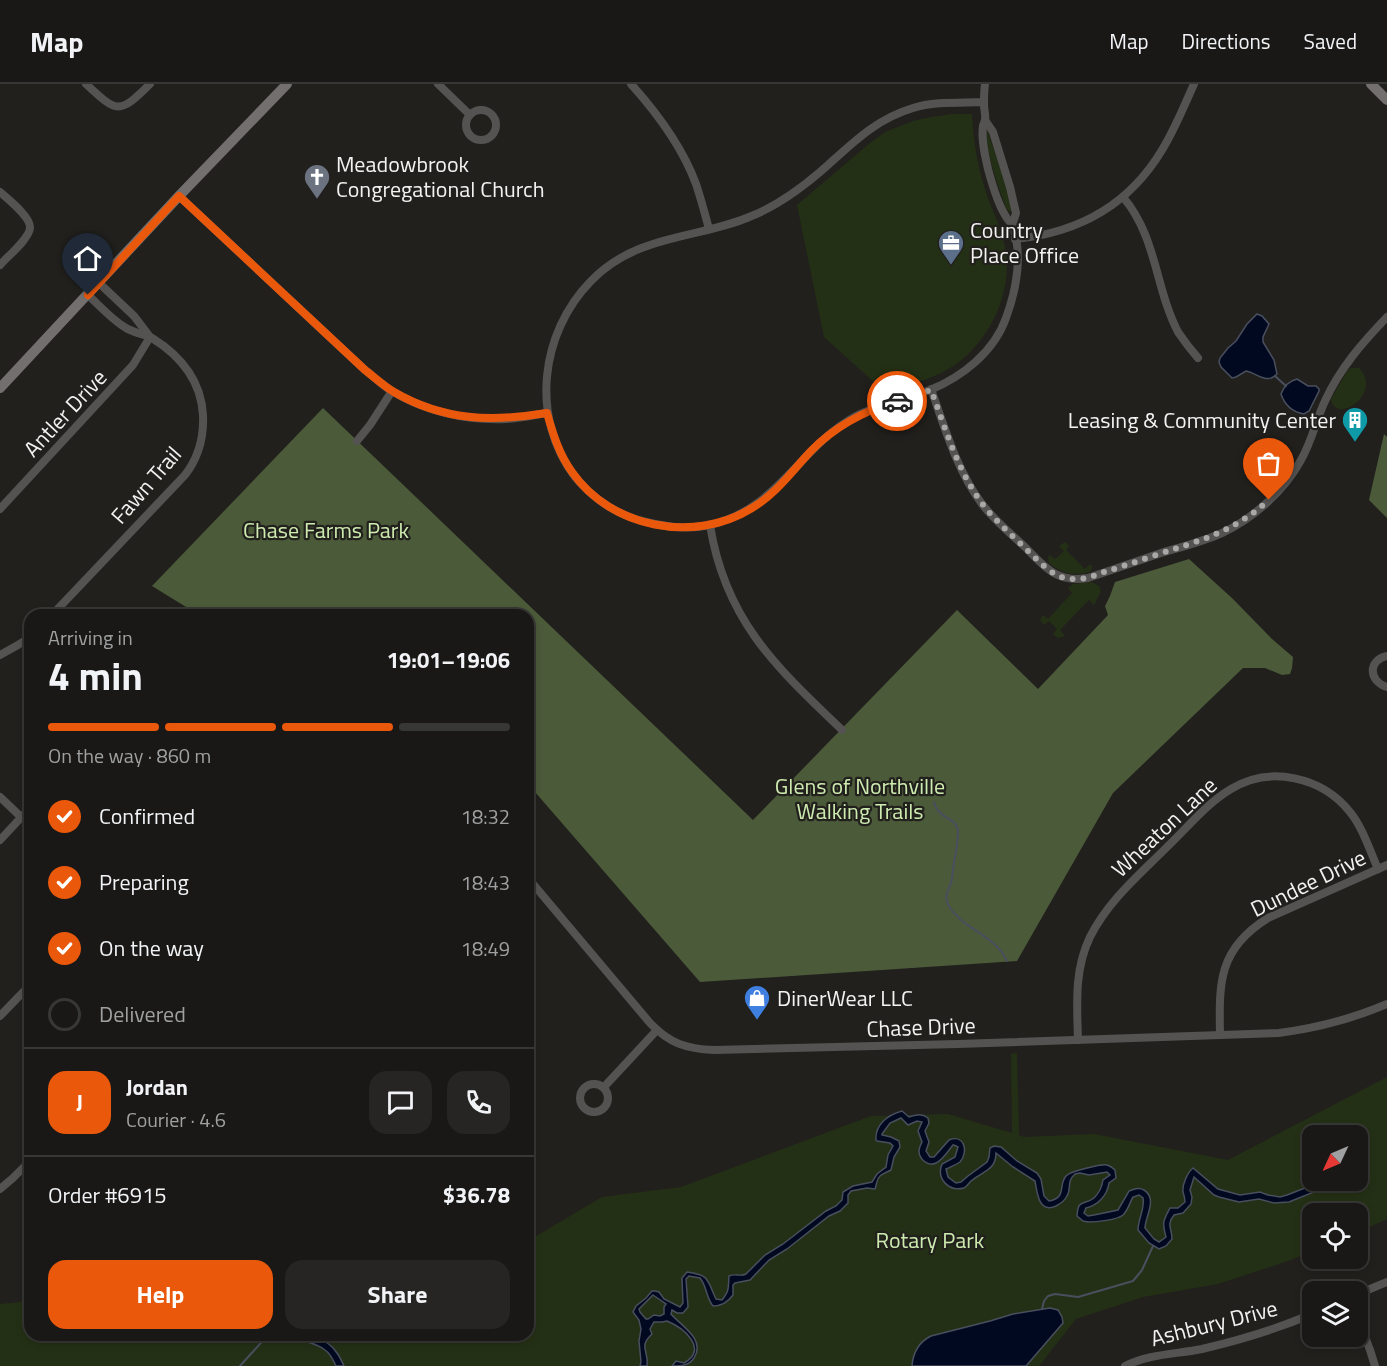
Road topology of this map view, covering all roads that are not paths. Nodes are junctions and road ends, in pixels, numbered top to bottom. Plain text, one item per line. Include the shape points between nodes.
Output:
1 (86, 84) edge
2 (150, 84) edge
3 (288, 84) edge
4 (438, 84) edge
5 (631, 84) edge
6 (985, 84) edge
7 (1194, 84) edge
8 (1371, 84) edge
9 (1387, 100) edge
10 (984, 102) junction
11 (470, 115) junction
12 (985, 120) junction
13 (0, 192) edge
14 (179, 196) junction
15 (1123, 197) junction
16 (1012, 226) junction
17 (709, 229) junction
18 (1015, 239) junction
19 (0, 265) edge
20 (99, 283) junction
21 (88, 295) junction
22 (1387, 317) edge
23 (150, 337) junction
24 (1198, 358) dead end
25 (0, 388) edge
26 (931, 390) junction
27 (392, 391) junction
28 (547, 413) junction
29 (357, 441) dead end
30 (0, 509) edge
31 (710, 525) junction
32 (58, 609) edge
33 (24, 641) edge
34 (0, 655) edge
35 (1387, 656) edge
36 (1387, 687) edge
37 (842, 730) dead end
38 (0, 797) edge
39 (24, 814) edge
40 (21, 817) junction
41 (0, 840) edge
42 (1387, 865) edge
43 (1378, 869) junction
44 (534, 885) edge
45 (24, 991) edge
46 (1387, 1004) edge
47 (0, 1016) edge
48 (657, 1030) junction
49 (1220, 1035) junction
50 (1078, 1040) junction
51 (604, 1088) dead end
52 (24, 1167) edge
53 (0, 1189) edge
54 (1387, 1282) edge
55 (1368, 1290) edge
56 (1302, 1318) edge
57 (1368, 1345) edge
58 (1152, 1362) edge
59 (1125, 1366) edge
60 (1375, 1366) edge

1 - 2 street via 106,103 118,107 129,104
3 - 14 street
4 - 11 street
5 - 17 street via 665,125 684,158
6 - 10 street
7 - 15 street via 1162,151
8 - 9 street
10 - 12 street
10 - 17 street via 928,105 896,114 863,133 787,198 755,215
11 - 11 street via 465,124 472,138 486,140 494,134 496,124 492,115 483,110
12 - 16 street via 982,128 988,168
12 - 16 street via 993,132 1010,187 1016,213
13 - 19 street via 23,214 30,228
14 - 20 street
14 - 27 street
15 - 18 street via 1103,212 1068,228
15 - 24 street via 1147,238 1175,325
16 - 18 street
17 - 28 street via 633,251 589,283 565,315 553,345 546,375
18 - 26 street via 1016,282 995,340 966,370
20 - 21 street
20 - 23 street, Fawn Trail
21 - 23 street, Fawn Trail via 126,328
21 - 25 street
22 - 26 street via 1357,349 1335,381 1308,447 1290,477 1269,500 1222,532 1080,579 1067,579 1051,572 991,514 959,463
23 - 30 street, Antler Drive via 133,365
23 - 32 street, Fawn Trail via 188,369 197,386 204,428 199,450 185,475
26 - 31 street via 850,420 820,442 757,505
27 - 28 street via 454,415 505,419
27 - 29 street
28 - 31 street via 555,441 572,472 606,506 627,517 658,525
31 - 37 street via 719,565 753,636
33 - 34 street
35 - 36 street via 1376,662 1373,673 1376,681
38 - 40 street
39 - 40 street
40 - 41 street
42 - 43 street, Dundee Drive
43 - 49 street, Dundee Drive via 1268,918 1242,940 1228,959 1221,980
43 - 50 street, Wheaton Lane via 1350,812 1326,790 1305,780 1276,776 1230,789 1105,912 1080,966
44 - 48 street, Chase Drive
45 - 47 street
46 - 49 street, Chase Drive via 1346,1020 1301,1030
48 - 50 street, Chase Drive via 691,1049 708,1050
48 - 51 street
49 - 50 street, Chase Drive
52 - 53 street
54 - 55 street
56 - 58 street, Ashbury Drive via 1256,1335
57 - 60 street
58 - 59 street, Ashbury Drive via 1141,1360

